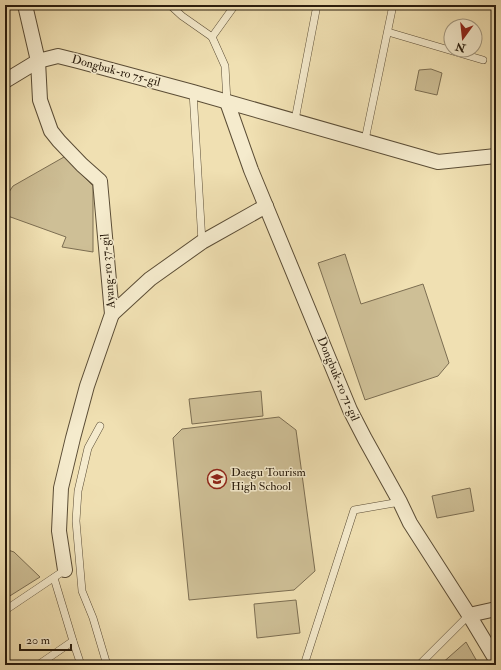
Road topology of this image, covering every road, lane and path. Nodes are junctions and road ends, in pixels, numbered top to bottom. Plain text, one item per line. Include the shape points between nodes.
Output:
1 (25, 5) edge
2 (170, 5) edge
3 (235, 5) edge
4 (316, 5) edge
5 (393, 5) edge
6 (388, 32) junction
7 (212, 37) junction
8 (483, 60) dead end
9 (38, 61) junction
10 (5, 81) edge
11 (193, 92) junction
12 (227, 102) junction
13 (295, 120) junction
14 (365, 140) junction
15 (496, 156) edge
16 (266, 206) junction
17 (202, 242) junction
18 (112, 314) junction
19 (100, 426) dead end
20 (400, 502) junction
21 (60, 574) junction
22 (5, 609) edge
23 (496, 609) edge
24 (469, 615) junction
25 (73, 641) junction
26 (496, 660) edge
27 (38, 665) edge
28 (81, 665) edge
29 (107, 665) edge
30 (304, 665) edge
31 (418, 665) edge

1 - 9 street, Ayang-ro 37-gil
2 - 7 lane
3 - 7 lane
4 - 13 lane
5 - 6 lane
6 - 8 lane
6 - 14 lane
7 - 12 lane via 225,66
9 - 10 street, Dongbuk-ro 75-gil
9 - 11 street, Dongbuk-ro 75-gil via 58,56
9 - 18 street, Ayang-ro 37-gil via 40,100 51,131 100,181
11 - 12 street, Dongbuk-ro 75-gil
11 - 17 lane
12 - 13 street, Dongbuk-ro 75-gil
12 - 16 street, Dongbuk-ro 71-gil
13 - 14 street, Dongbuk-ro 75-gil
14 - 15 street, Dongbuk-ro 75-gil via 438,162
16 - 17 street, Ayang-ro 37-gil
16 - 20 street, Dongbuk-ro 71-gil via 350,410
17 - 18 street, Ayang-ro 37-gil via 150,279
18 - 21 street via 87,386 61,488 58,531
19 - 29 lane via 88,448 78,491 76,521 82,591
20 - 24 street, Dongbuk-ro 71-gil via 410,523
20 - 30 lane via 354,510
21 - 22 lane
21 - 25 lane
23 - 24 street
24 - 26 street, Dongbuk-ro 71-gil
24 - 31 lane
25 - 27 lane
25 - 28 lane

